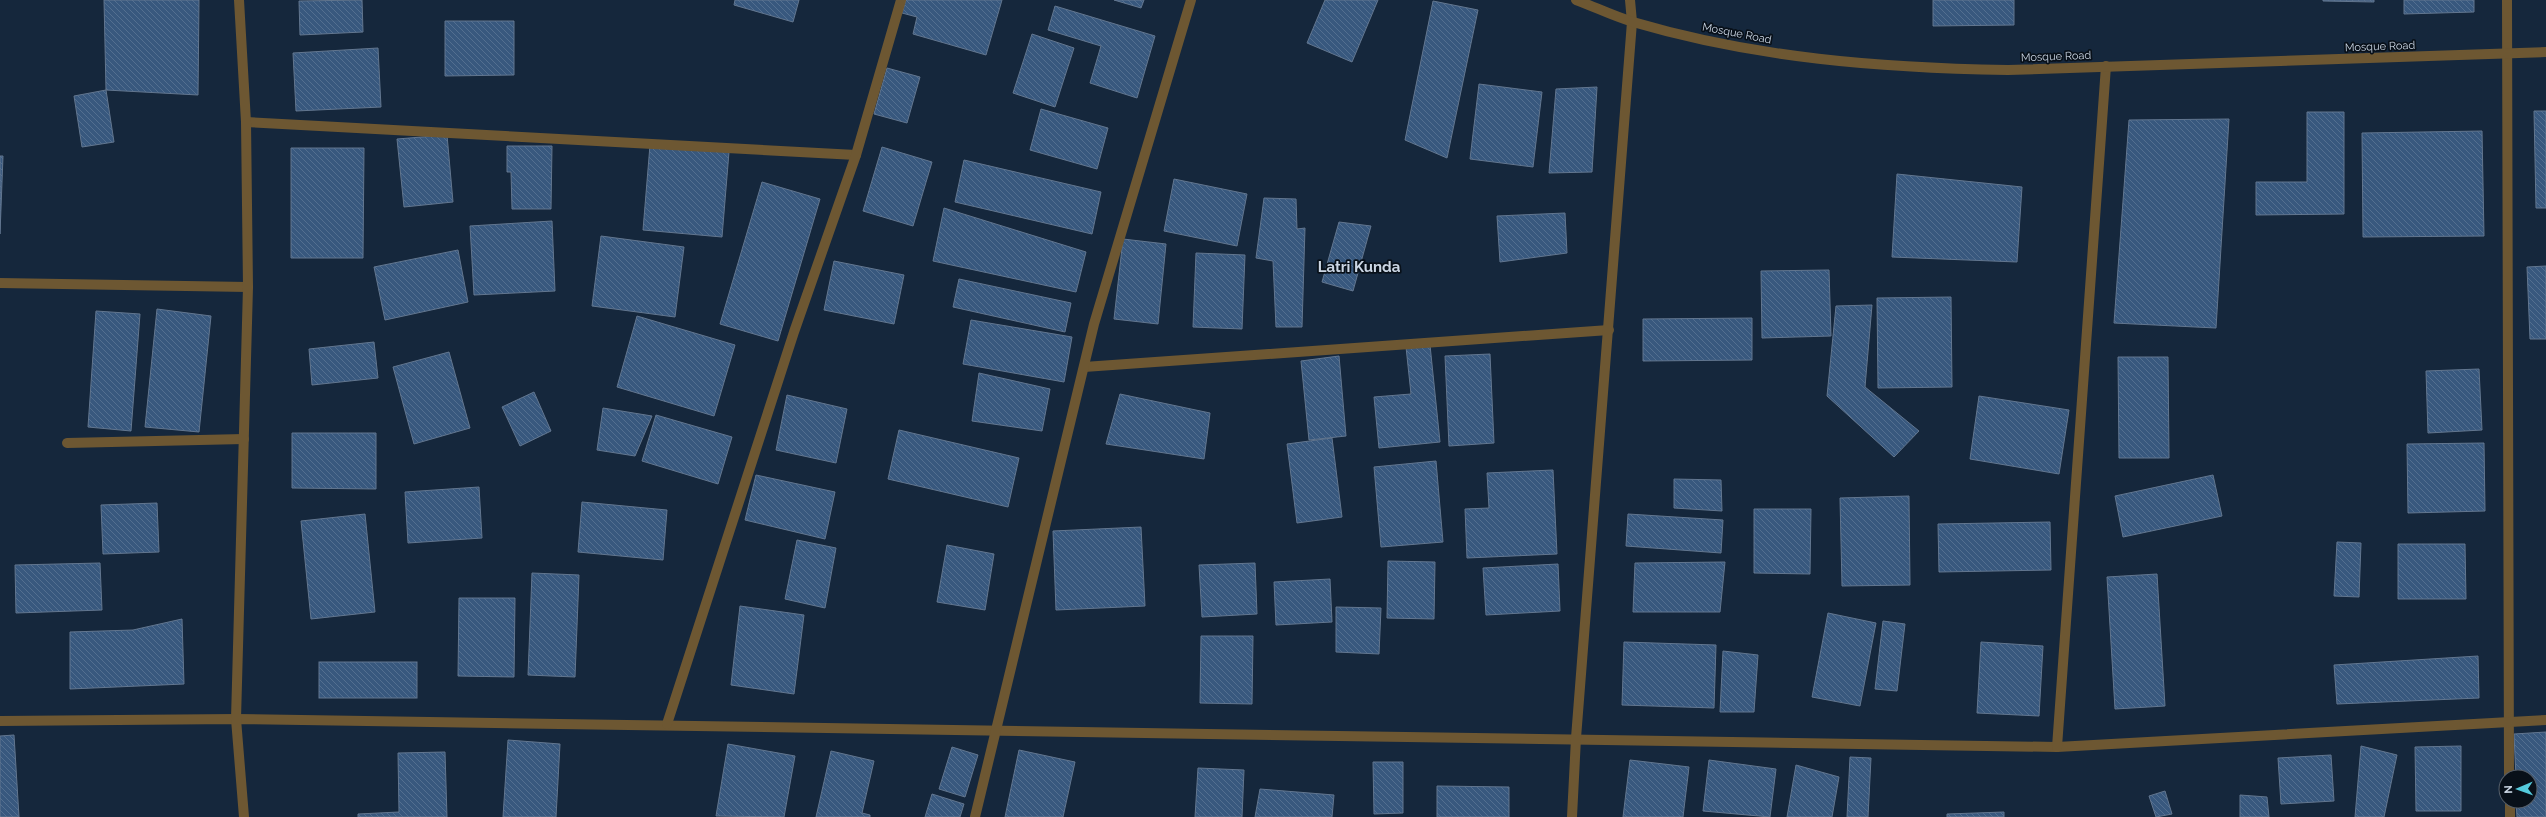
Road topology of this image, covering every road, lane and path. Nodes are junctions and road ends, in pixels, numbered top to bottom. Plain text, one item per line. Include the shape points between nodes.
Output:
1 (239, 0) edge
2 (901, 0) edge
3 (1192, 0) edge
4 (1576, 0) edge
5 (1630, 0) edge
6 (2507, 0) edge
7 (1632, 22) junction
8 (2546, 52) edge
9 (2506, 54) junction
10 (2106, 66) junction
11 (246, 122) junction
12 (856, 155) junction
13 (0, 283) edge
14 (248, 286) junction
15 (1609, 330) junction
16 (1084, 367) junction
17 (244, 439) junction
18 (67, 443) dead end
19 (236, 719) junction
20 (0, 720) edge
21 (2508, 720) junction
22 (2546, 720) edge
23 (667, 724) junction
24 (997, 729) junction
25 (1576, 738) junction
26 (2058, 747) junction
27 (2509, 769) edge
28 (244, 817) edge
29 (975, 817) edge
30 (1572, 817) edge

1 - 11 street
2 - 12 street
3 - 16 street via 1094,324
4 - 7 street, Mosque Road
5 - 7 street
6 - 9 street
7 - 10 street, Mosque Road via 1723,45 1808,58 1924,68 2008,70
7 - 15 street
8 - 9 street, Mosque Road
9 - 10 street, Mosque Road
9 - 21 street
10 - 26 street
11 - 12 street
11 - 14 street
12 - 23 street via 794,332
13 - 14 street
14 - 17 street
15 - 16 street
15 - 25 street
16 - 24 street
17 - 18 street
17 - 19 street
19 - 20 street
19 - 23 street
19 - 28 street
21 - 22 street
21 - 26 street
21 - 27 street
23 - 24 street
24 - 25 street
24 - 29 street
25 - 26 street
25 - 30 street

